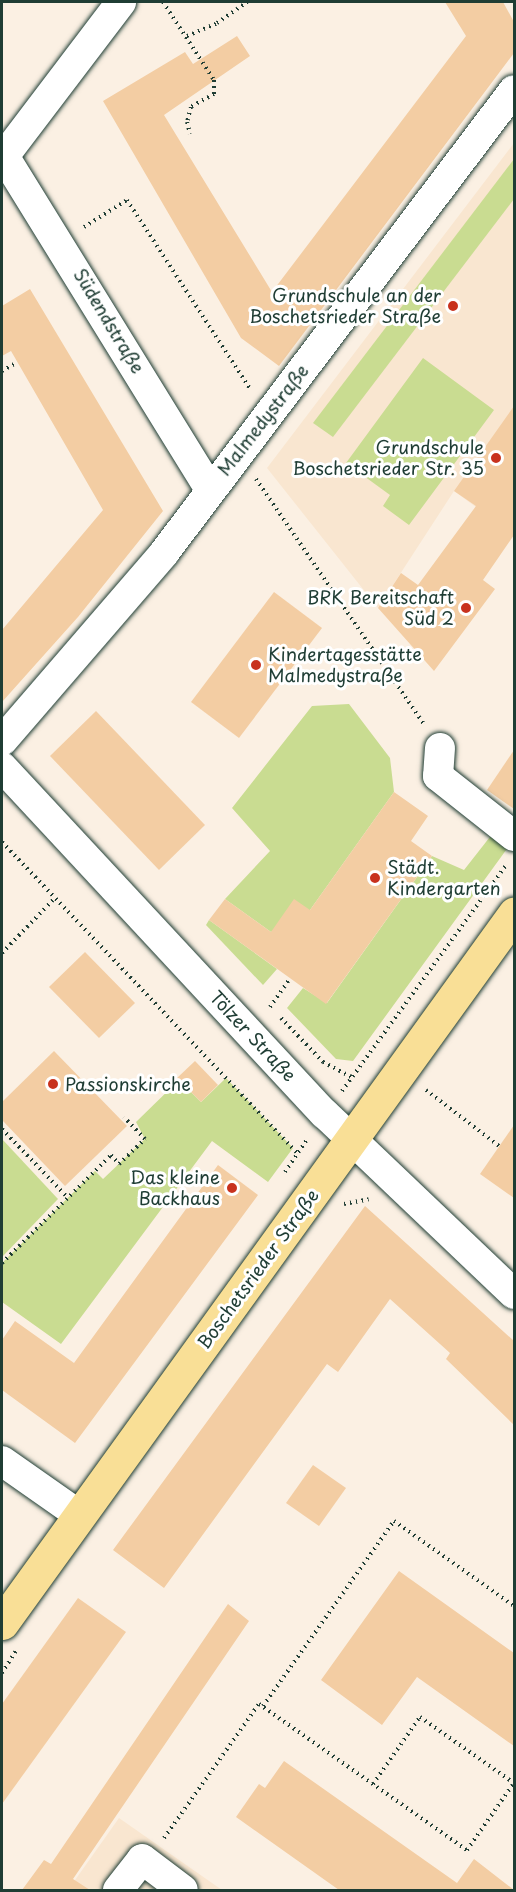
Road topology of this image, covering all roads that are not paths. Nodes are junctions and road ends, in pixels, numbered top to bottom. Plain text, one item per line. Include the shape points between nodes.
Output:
1 (121, 2) edge
2 (514, 90) edge
3 (3, 158) edge
4 (210, 489) junction
5 (2, 741) edge
6 (440, 748) road end
7 (2, 767) edge
8 (514, 836) edge
9 (514, 914) edge
10 (352, 1140) junction
11 (514, 1294) edge
12 (2, 1461) edge
13 (79, 1515) junction
14 (2, 1623) edge
15 (118, 1890) edge
16 (183, 1890) edge

1 - 3 street
2 - 4 street, Malmedystraße
3 - 4 street, Südendstraße via 60,241
4 - 5 street, Malmedystraße via 103,628
6 - 8 street via 438,776
7 - 10 street, Tölzer Straße
9 - 10 main road, Boschetsrieder Straße
10 - 11 street, Tölzer Straße
10 - 13 main road, Boschetsrieder Straße
12 - 13 street
13 - 14 main road, Boschetsrieder Straße
15 - 16 street via 142,1859

